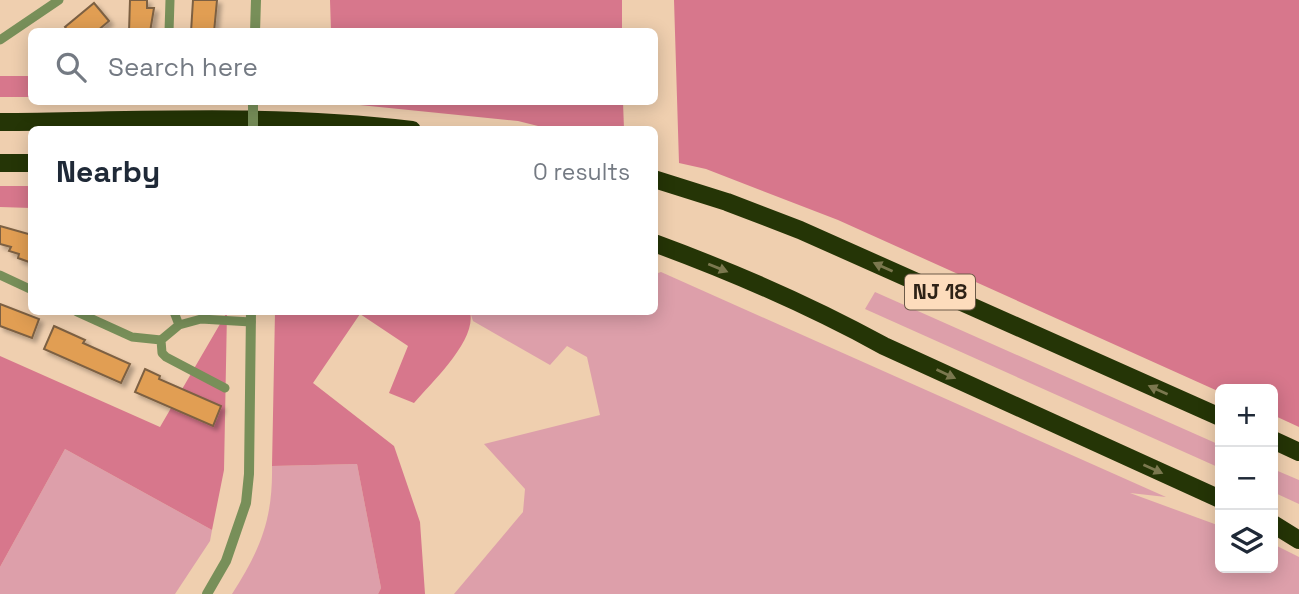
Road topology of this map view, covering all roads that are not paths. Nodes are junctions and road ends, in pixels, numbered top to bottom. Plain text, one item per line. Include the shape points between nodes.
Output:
1 (59, 0) edge
2 (170, 0) edge
3 (256, 0) edge
4 (169, 28) edge
5 (256, 28) edge
6 (0, 40) edge
7 (253, 105) edge
8 (0, 122) edge
9 (253, 126) edge
10 (366, 126) edge
11 (0, 163) edge
12 (28, 163) edge
13 (658, 180) edge
14 (658, 245) edge
15 (0, 275) edge
16 (28, 288) edge
17 (84, 315) edge
18 (175, 315) edge
19 (251, 317) edge
20 (179, 326) junction
21 (161, 340) junction
22 (225, 388) dead end
23 (1215, 415) edge
24 (1278, 442) edge
25 (1299, 452) edge
26 (1215, 497) edge
27 (1278, 525) edge
28 (1278, 526) edge
29 (1299, 533) edge
30 (1299, 540) edge
31 (207, 594) edge

1 - 6 street
2 - 4 street
3 - 5 street
7 - 9 street, bridge
8 - 10 highway via 181,120
11 - 12 highway
23 -> 13 highway, NJ 18 via 800,230
14 -> 26 highway via 845,324
15 - 16 street
17 - 21 street via 132,337
18 - 20 street
19 - 20 street via 201,319
19 - 31 street via 246,503 226,561
20 - 21 street
21 - 22 street via 166,357
24 - 25 highway
27 - 29 highway
28 - 30 highway

